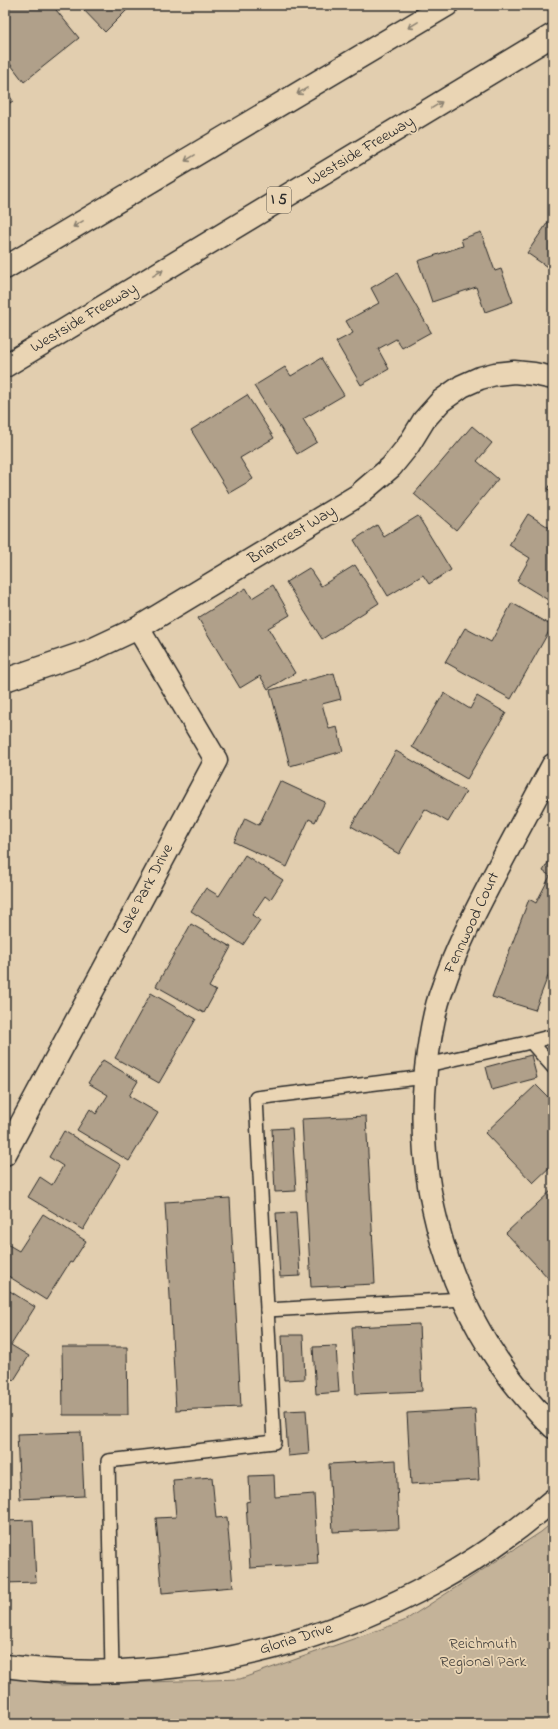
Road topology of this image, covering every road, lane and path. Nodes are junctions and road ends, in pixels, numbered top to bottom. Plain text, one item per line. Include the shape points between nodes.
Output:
1 (447, 5) edge
2 (553, 35) edge
3 (5, 268) edge
4 (5, 366) edge
5 (553, 378) edge
6 (138, 628) junction
7 (5, 680) edge
8 (551, 774) edge
9 (553, 1036) edge
10 (531, 1042) junction
11 (553, 1067) edge
12 (426, 1071) junction
13 (5, 1154) edge
14 (462, 1299) junction
15 (267, 1310) junction
16 (553, 1427) edge
17 (553, 1500) edge
18 (5, 1666) edge
19 (112, 1672) junction

1 -> 3 main road
4 -> 2 main road, Westside Freeway / I 5
5 - 6 main road, Briarcrest Way via 514,372 480,378 462,386 441,401 424,420 391,467 357,496
6 - 7 main road, Briarcrest Way via 89,651
6 - 13 main road, Lake Park Drive via 216,760
8 - 12 main road, Fennwood Court via 464,932 442,988 428,1048
9 - 10 lane
10 - 11 lane
10 - 12 lane
12 - 14 main road, Fennwood Court via 423,1146 431,1198 443,1249
12 - 15 lane via 256,1098
14 - 15 lane
14 - 16 main road, Fennwood Court via 488,1345 518,1388
15 - 19 lane via 274,1442 108,1461
17 - 19 main road, Gloria Drive via 528,1522 477,1557 423,1589 378,1611 320,1634 260,1651 187,1665
18 - 19 main road, Gloria Drive

